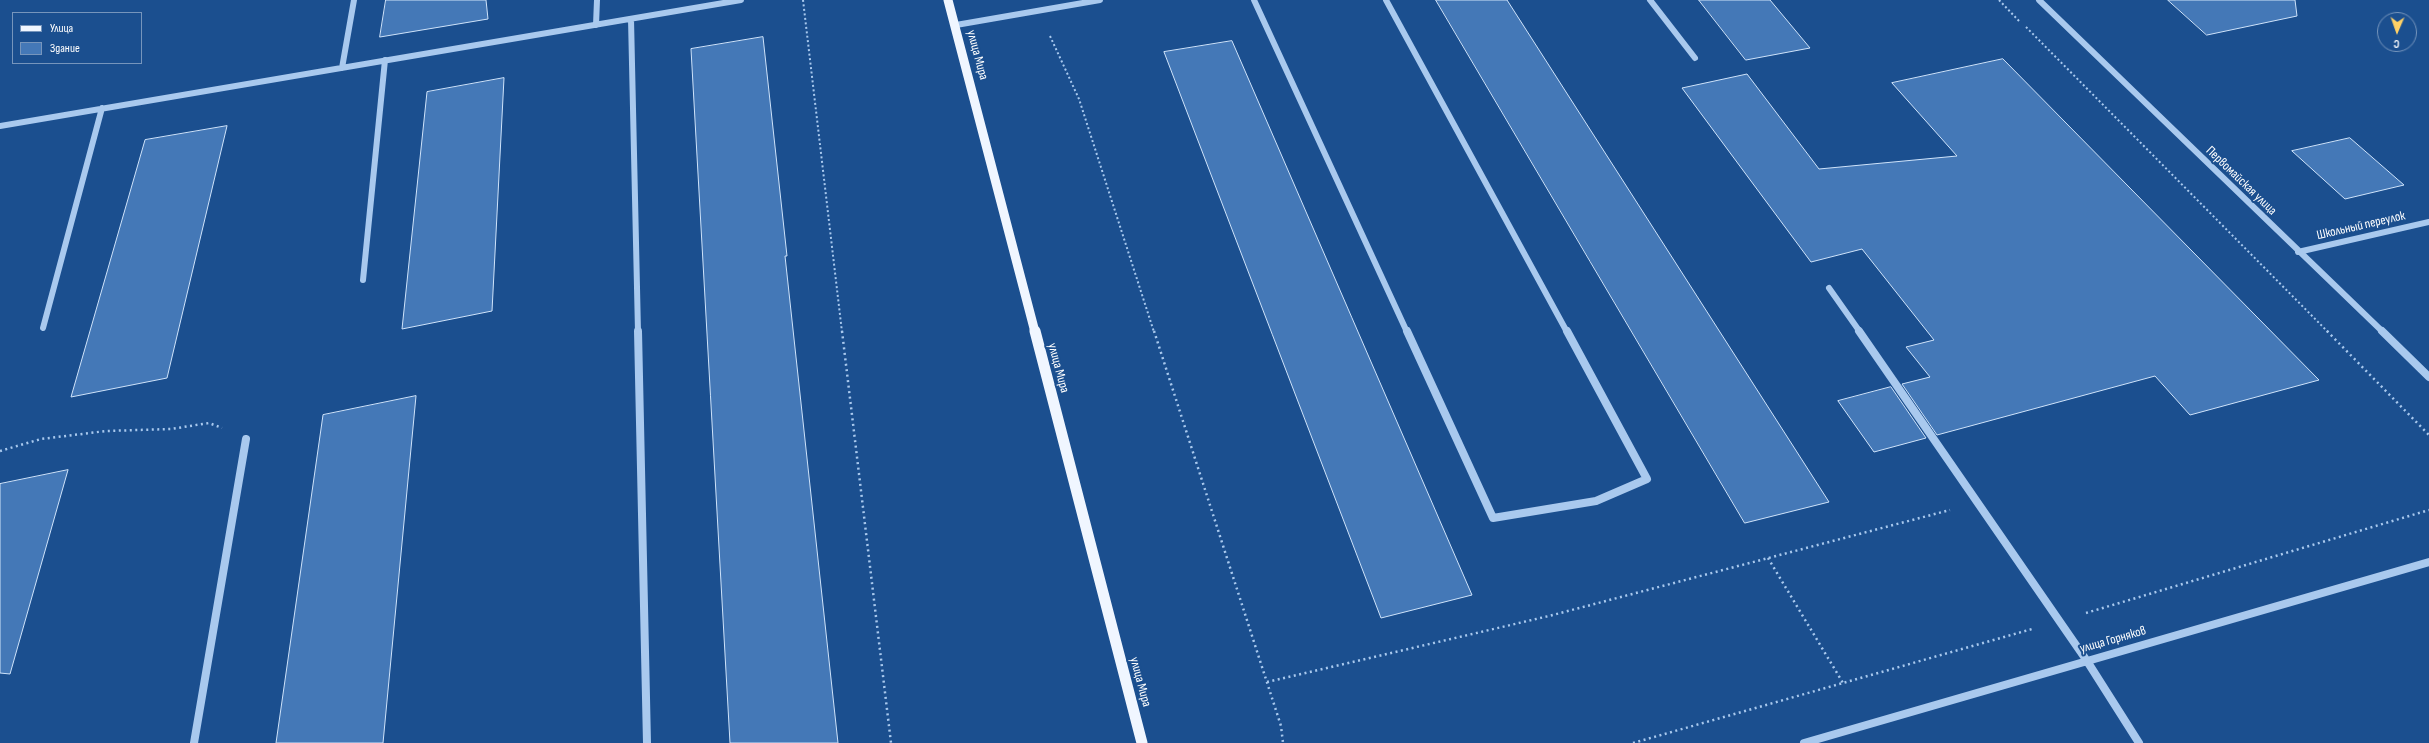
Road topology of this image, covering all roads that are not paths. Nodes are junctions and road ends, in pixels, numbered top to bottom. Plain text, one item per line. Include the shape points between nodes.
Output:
1 (354, 0) edge
2 (597, 0) edge
3 (741, 0) edge
4 (948, 0) edge
5 (1100, 0) edge
6 (1254, 0) edge
7 (1386, 0) edge
8 (1650, 0) edge
9 (2039, 0) edge
10 (631, 19) junction
11 (596, 25) junction
12 (956, 25) junction
13 (1695, 58) dead end
14 (385, 60) junction
15 (342, 68) junction
16 (102, 108) junction
17 (0, 126) edge
18 (2429, 222) edge
19 (2298, 252) junction
20 (363, 280) dead end
21 (1829, 288) dead end
22 (43, 328) dead end
23 (2429, 377) edge
24 (246, 439) road end
25 (2429, 562) edge
26 (2087, 661) junction
27 (194, 743) edge
28 (647, 743) edge
29 (1142, 743) edge
30 (1804, 743) edge
31 (2139, 743) edge

1 - 15 street
2 - 11 street
3 - 10 street
4 - 12 main road, улица Мира
5 - 12 street
6 - 7 street via 1493,518 1596,501 1647,479
8 - 13 street
9 - 19 street, Первомайская улица
10 - 11 street
10 - 28 street
11 - 14 street
12 - 29 main road, улица Мира
14 - 15 street
14 - 20 street
15 - 16 street
16 - 17 street
16 - 22 street
18 - 19 street, Школьный переулок
19 - 23 street, Первомайская улица
21 - 26 street
24 - 27 street
25 - 26 street, улица Горняков
26 - 30 street, улица Горняков
26 - 31 street

